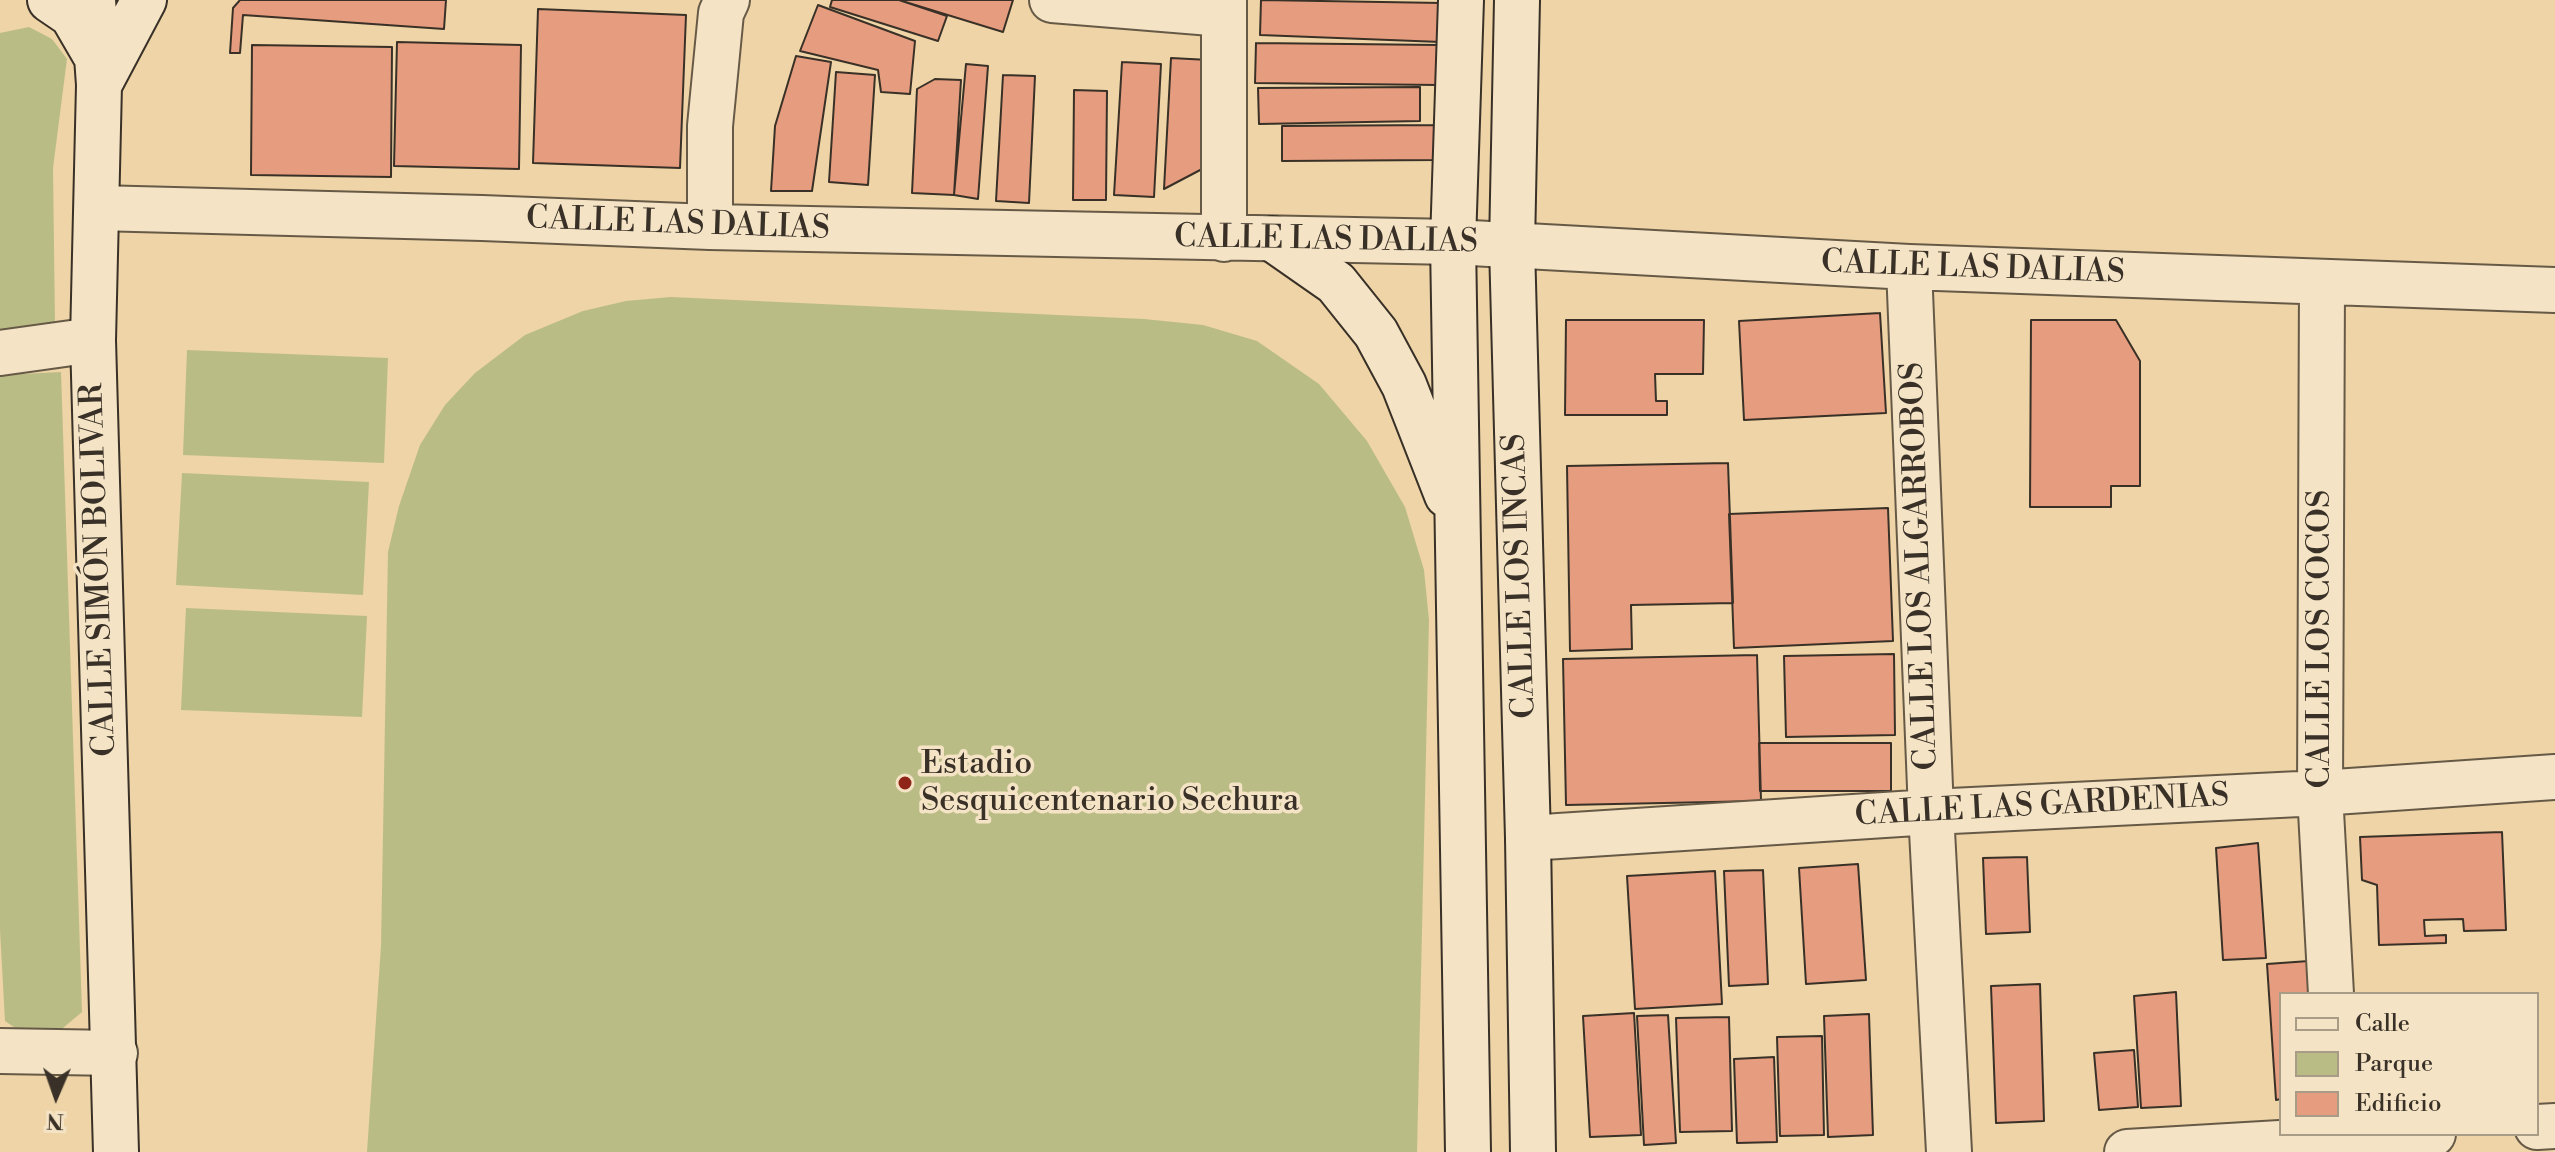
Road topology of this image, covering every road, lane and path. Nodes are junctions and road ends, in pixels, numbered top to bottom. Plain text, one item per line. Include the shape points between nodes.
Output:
1 (50, 0) edge
2 (93, 0) edge
3 (144, 0) edge
4 (727, 0) edge
5 (1052, 0) edge
6 (1461, 0) edge
7 (1517, 0) edge
8 (1224, 7) edge
9 (98, 72) junction
10 (97, 208) junction
11 (710, 227) junction
12 (1224, 239) junction
13 (1273, 239) junction
14 (1453, 242) junction
15 (1512, 246) junction
16 (1909, 267) junction
17 (2322, 283) junction
18 (2555, 290) edge
19 (93, 340) junction
20 (0, 353) edge
21 (1457, 519) junction
22 (2555, 777) edge
23 (2320, 793) junction
24 (1931, 812) junction
25 (1528, 838) junction
26 (2331, 992) edge
27 (0, 1051) edge
28 (115, 1053) junction
29 (2409, 1136) edge
30 (2338, 1142) edge
31 (116, 1152) edge
32 (1468, 1152) edge
33 (1533, 1152) edge
34 (1949, 1152) edge
35 (2127, 1152) edge

1 - 9 street via 72,15
2 - 9 street
3 - 9 street, CALLE SIMÓN BOLIVAR
4 - 11 street via 721,13 710,126
5 - 8 street
6 - 14 street
7 - 15 street, CALLE LOS INCAS
8 - 12 street
9 - 10 street, CALLE SIMÓN BOLIVAR
10 - 11 street, CALLE LAS DALIAS
10 - 19 street, CALLE SIMÓN BOLIVAR
11 - 12 street, CALLE LAS DALIAS
12 - 13 street, CALLE LAS DALIAS
13 - 14 street, CALLE LAS DALIAS
13 - 21 street via 1336,283 1376,333 1404,385
14 - 15 street, CALLE LAS DALIAS
14 - 21 street
15 - 16 street, CALLE LAS DALIAS
15 - 25 street, CALLE LOS INCAS
16 - 17 street, CALLE LAS DALIAS
16 - 24 street, CALLE LOS ALGARROBOS
17 - 18 street, CALLE LAS DALIAS
17 - 23 street, CALLE LOS COCOS
19 - 20 street
19 - 28 street, CALLE SIMÓN BOLIVAR
21 - 32 street
22 - 23 street, CALLE LAS GARDENIAS
23 - 24 street, CALLE LAS GARDENIAS
23 - 26 street, CALLE LOS COCOS
24 - 25 street, CALLE LAS GARDENIAS
24 - 34 street, CALLE LOS ALGARROBOS
25 - 33 street, CALLE LOS INCAS
27 - 28 street
28 - 31 street, CALLE SIMÓN BOLIVAR
29 - 30 street
30 - 35 street

